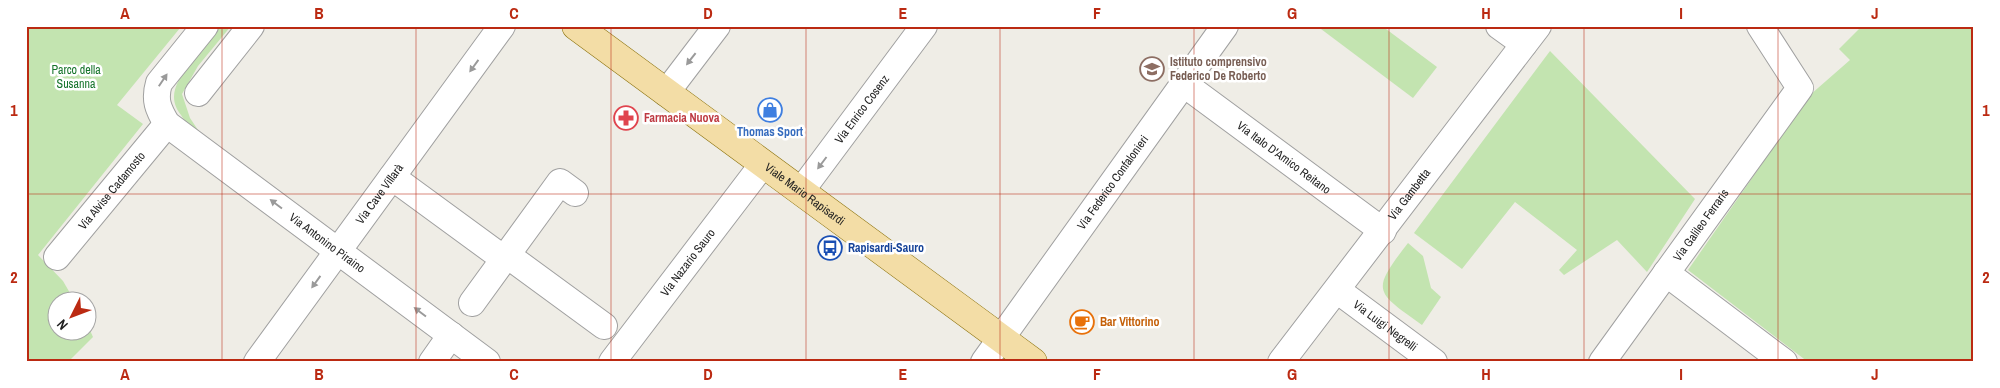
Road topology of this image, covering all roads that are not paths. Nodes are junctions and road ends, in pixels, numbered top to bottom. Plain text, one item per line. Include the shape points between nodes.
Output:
1 (205, 26) edge
2 (251, 26) edge
3 (502, 26) edge
4 (576, 26) edge
5 (717, 26) edge
6 (924, 26) edge
7 (1225, 26) edge
8 (1499, 26) edge
9 (1760, 26) edge
10 (1531, 35) edge
11 (1184, 84) junction
12 (666, 92) junction
13 (198, 93) dead end
14 (167, 124) junction
15 (763, 164) junction
16 (392, 177) junction
17 (800, 191) junction
18 (575, 194) dead end
19 (1383, 230) junction
20 (338, 251) junction
21 (57, 257) dead end
22 (505, 257) junction
23 (1666, 273) junction
24 (1337, 290) junction
25 (472, 303) dead end
26 (604, 326) dead end
27 (451, 335) junction
28 (1001, 338) junction
29 (1029, 360) edge
30 (257, 362) edge
31 (432, 362) edge
32 (487, 362) edge
33 (612, 362) edge
34 (984, 362) edge
35 (1281, 362) edge
36 (1434, 362) edge
37 (1602, 362) edge
38 (1784, 362) edge

14 -> 1 street via 157,108 159,83
2 - 13 street
3 -> 16 street, Via Cave Villarà
4 - 12 main road, Viale Mario Rapisardi
5 -> 12 street
6 -> 17 street, Via Enrico Cosenz
7 - 11 street, Via Federico Confalonieri
8 - 10 street
9 - 23 street, Via Galileo Ferraris via 1800,88
10 - 19 street, Via Gambetta
11 - 19 street, Via Italo D'Amico Reitano
11 - 28 street, Via Federico Confalonieri
12 - 15 main road, Viale Mario Rapisardi
20 -> 14 street, Via Antonino Piraino
14 - 21 street, Via Alvise Cadamosto
15 - 17 main road, Viale Mario Rapisardi
15 - 33 street, Via Nazario Sauro
16 - 20 street, Via Cave Villarà
16 - 22 street
17 - 28 main road, Viale Mario Rapisardi
18 - 22 street via 560,182
19 - 24 street, Via Gambetta
27 -> 20 street, Via Antonino Piraino
20 -> 30 street, Via Cave Villarà
22 - 25 street
22 - 26 street
23 - 37 street, Via Galileo Ferraris
23 - 38 street
24 - 35 street, Via Gambetta
24 - 36 street, Via Luigi Negrelli
27 - 31 street
27 - 32 street, Via Antonino Piraino
28 - 29 main road, Viale Mario Rapisardi
28 - 34 street, Via Federico Confalonieri

